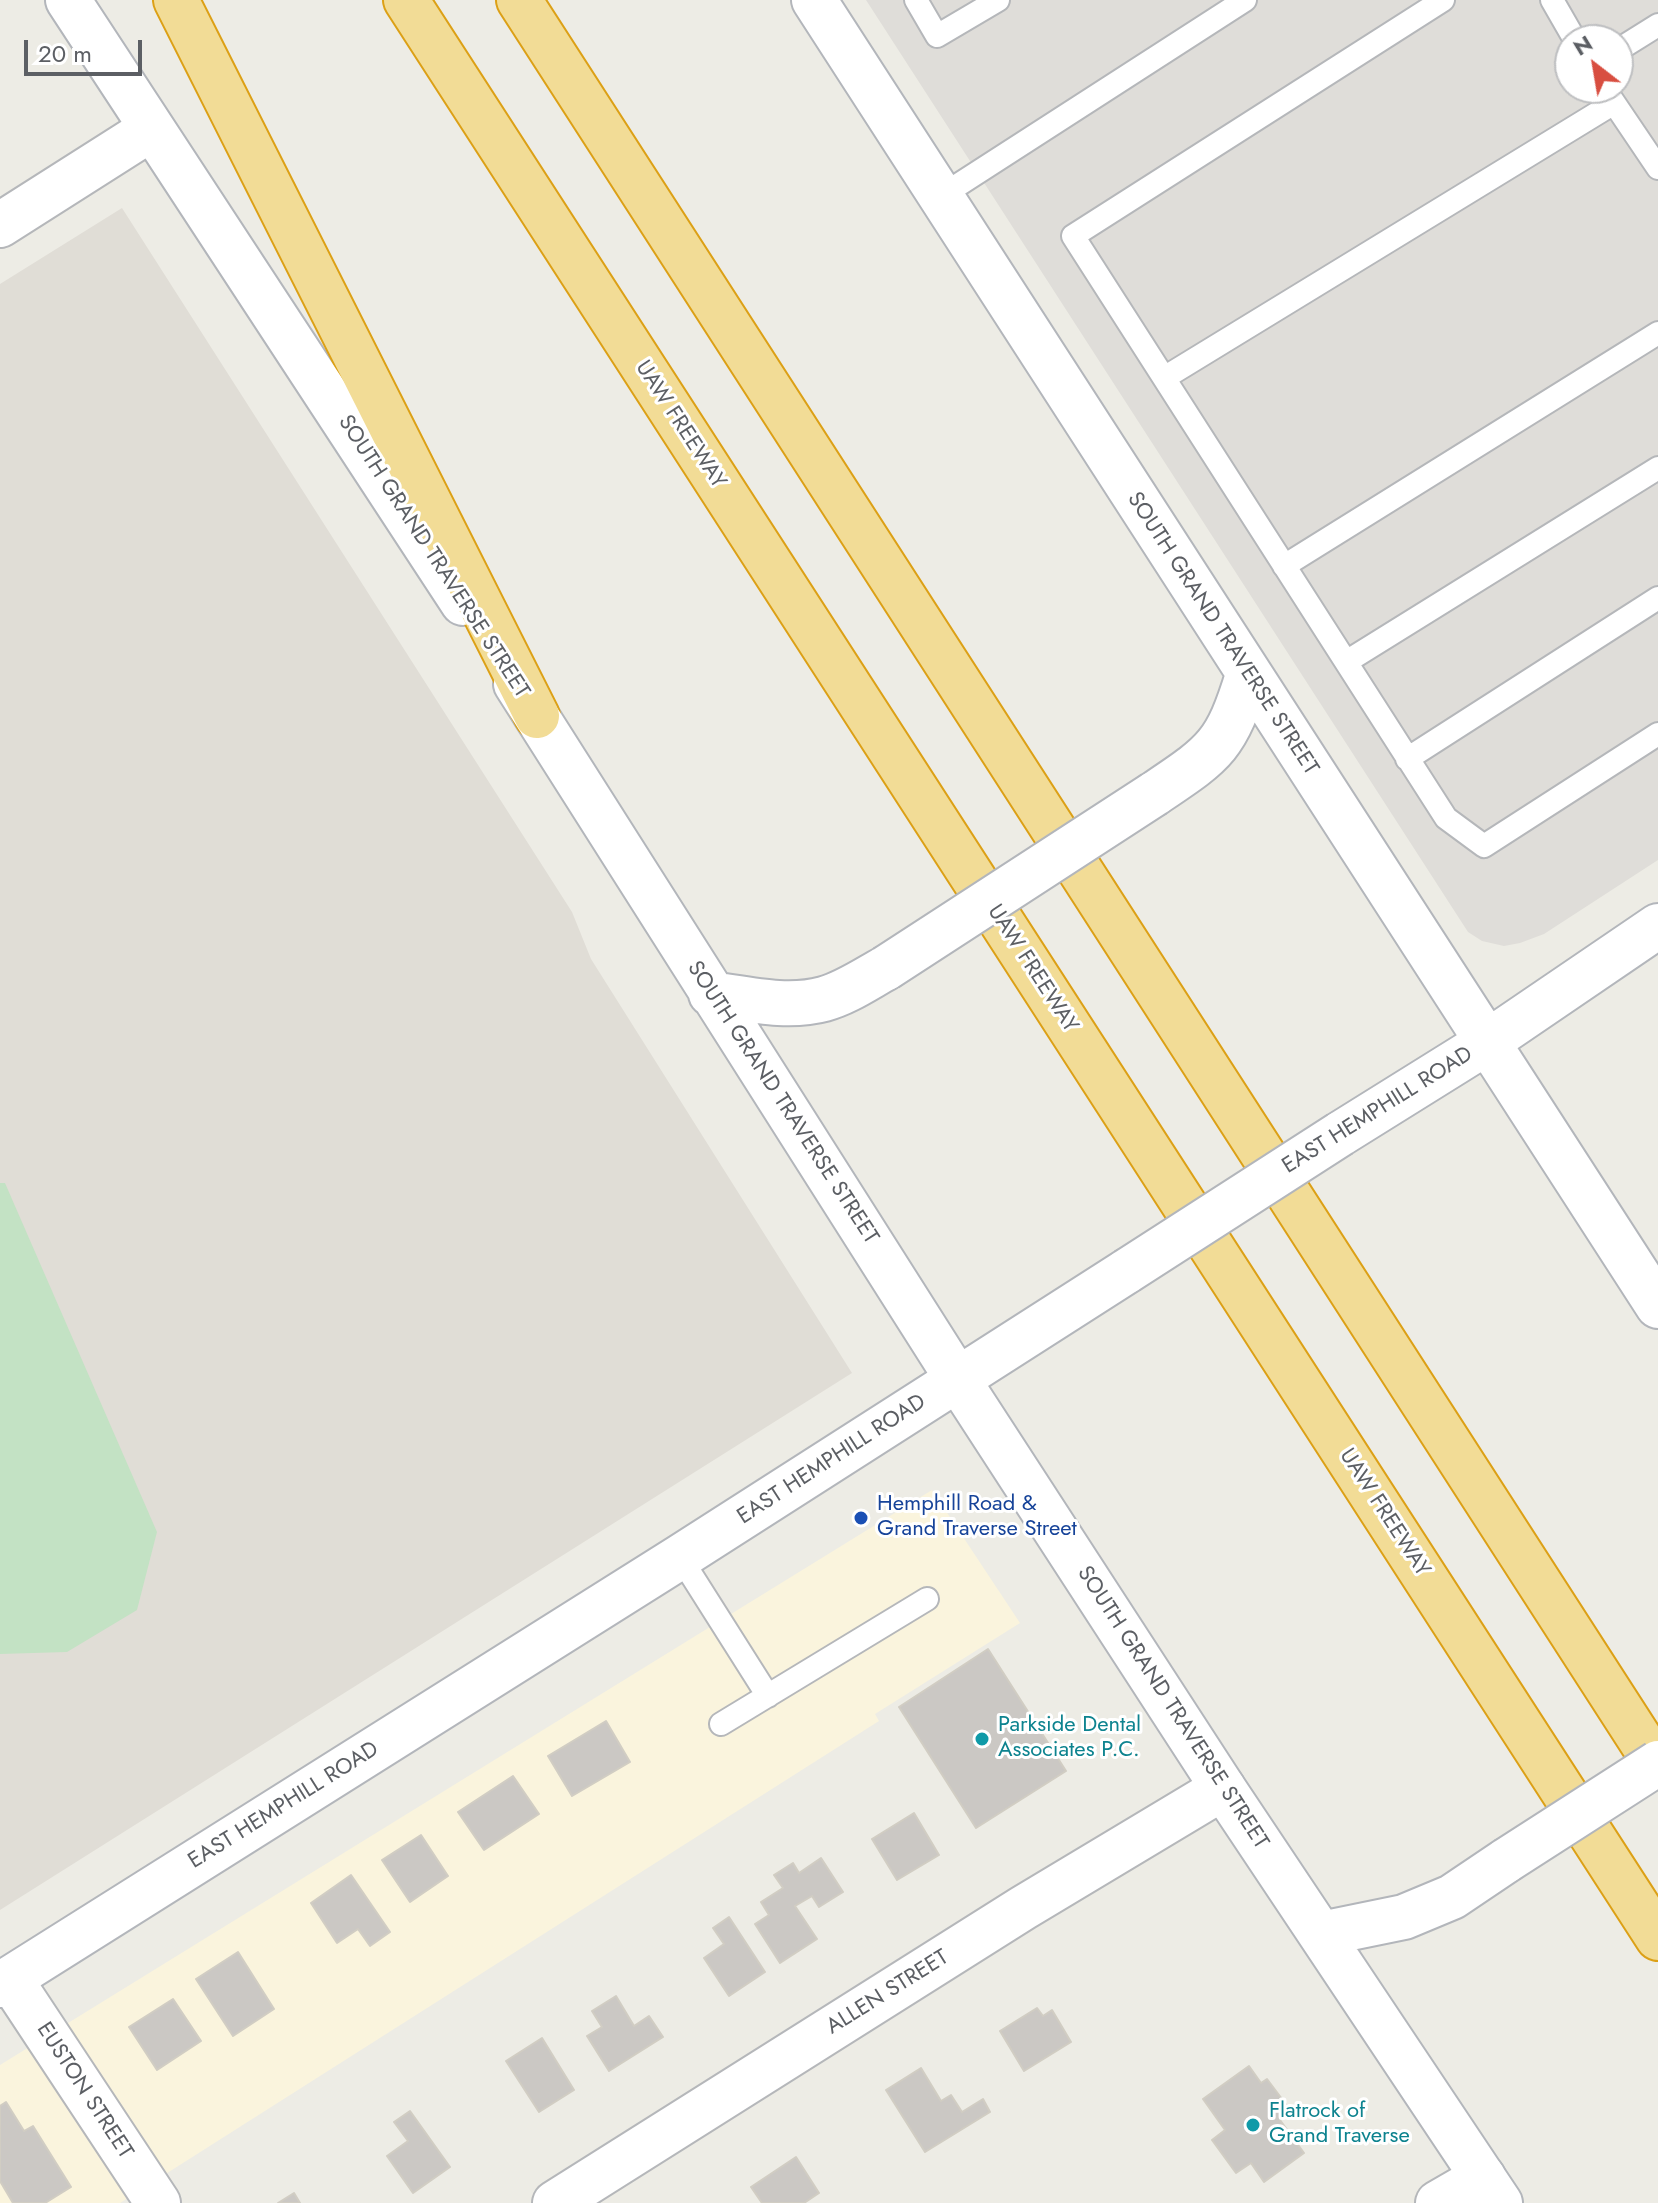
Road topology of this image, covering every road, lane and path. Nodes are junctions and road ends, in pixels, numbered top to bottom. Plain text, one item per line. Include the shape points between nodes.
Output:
1 (68, 0) edge
2 (176, 0) edge
3 (406, 0) edge
4 (519, 0) edge
5 (814, 0) edge
6 (916, 0) edge
7 (998, 0) edge
8 (1245, 0) edge
9 (1443, 0) edge
10 (1552, 0) edge
11 (1566, 24) edge
12 (1658, 25) edge
13 (1634, 40) edge
14 (1596, 104) edge
15 (1615, 104) edge
16 (151, 129) junction
17 (1656, 159) edge
18 (941, 196) junction
19 (0, 225) edge
20 (1658, 333) edge
21 (1164, 378) junction
22 (1658, 468) edge
23 (1284, 566) junction
24 (1658, 598) edge
25 (1346, 662) junction
26 (1248, 675) junction
27 (537, 716) junction
28 (1658, 734) edge
29 (1407, 759) junction
30 (1658, 926) edge
31 (711, 994) junction
32 (1486, 1043) junction
33 (1658, 1306) edge
34 (958, 1380) junction
35 (680, 1557) junction
36 (927, 1599) dead end
37 (768, 1696) junction
38 (721, 1724) dead end
39 (1658, 1765) edge
40 (1223, 1788) junction
41 (1321, 1934) junction
42 (1658, 1938) edge
43 (5, 1982) edge
44 (1492, 2190) edge
45 (158, 2203) edge
46 (555, 2203) edge
47 (1438, 2203) edge

1 - 16 main road, SOUTH GRAND TRAVERSE STREET
2 - 27 highway
3 - 42 highway, UAW FREEWAY
4 - 39 highway
5 - 18 main road, SOUTH GRAND TRAVERSE STREET
6 - 7 lane via 937,36
8 - 18 lane
9 - 21 lane via 1073,236
10 - 11 lane
12 - 13 lane
14 - 21 lane
15 - 17 lane
16 - 19 main road
16 - 27 main road, SOUTH GRAND TRAVERSE STREET
18 - 26 main road, SOUTH GRAND TRAVERSE STREET
20 - 23 lane
21 - 23 lane
22 - 25 lane
23 - 25 lane
24 - 29 lane
25 - 29 lane
26 - 31 main road, bridge via 1236,715 1213,752 886,968 845,991 799,1003
26 - 32 main road, SOUTH GRAND TRAVERSE STREET
27 - 31 main road, SOUTH GRAND TRAVERSE STREET
28 - 29 lane via 1484,846 1446,818
30 - 32 main road, EAST HEMPHILL ROAD
31 - 34 main road, SOUTH GRAND TRAVERSE STREET
32 - 33 main road, SOUTH GRAND TRAVERSE STREET
32 - 34 main road, EAST HEMPHILL ROAD, bridge
34 - 35 main road, EAST HEMPHILL ROAD
34 - 40 main road, SOUTH GRAND TRAVERSE STREET
35 - 37 lane
35 - 43 main road, EAST HEMPHILL ROAD
36 - 37 lane
37 - 38 lane
39 - 41 main road, bridge via 1452,1897 1404,1917
40 - 41 main road, SOUTH GRAND TRAVERSE STREET
40 - 46 main road, ALLEN STREET
41 - 44 main road, SOUTH GRAND TRAVERSE STREET
43 - 45 main road, EUSTON STREET
44 - 47 main road

